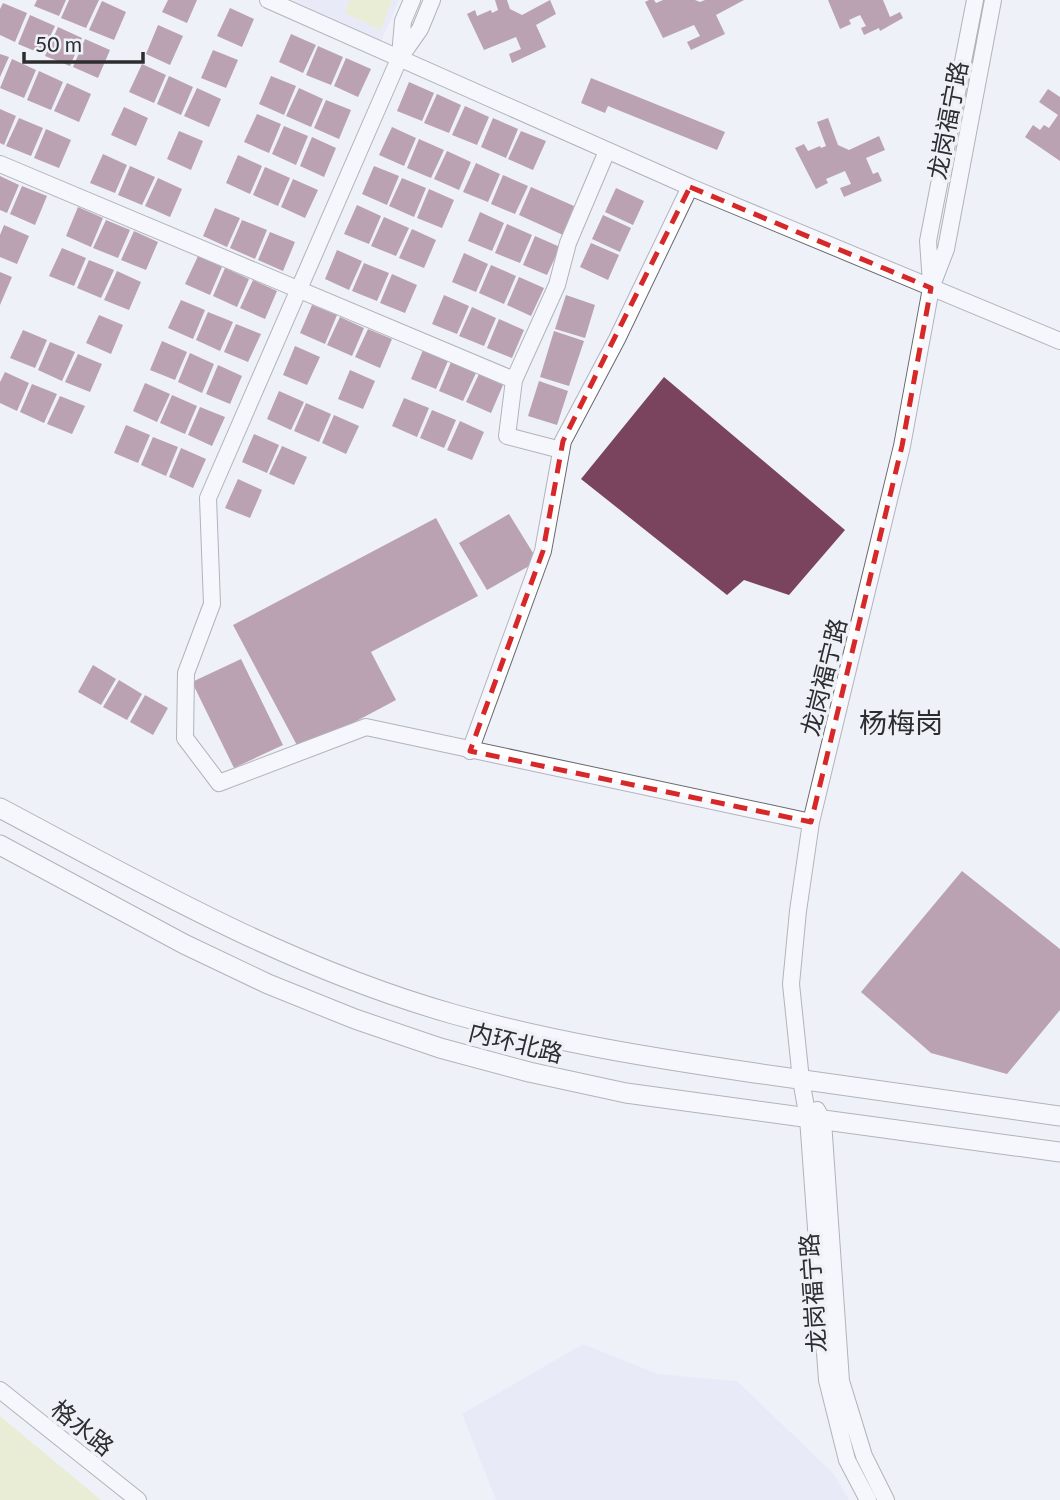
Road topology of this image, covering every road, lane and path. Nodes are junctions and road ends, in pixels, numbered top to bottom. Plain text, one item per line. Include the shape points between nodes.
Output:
1 (268, 0) edge
2 (412, 0) edge
3 (432, 0) edge
4 (975, 0) edge
5 (993, 0) edge
6 (400, 59) junction
7 (607, 150) junction
8 (0, 164) edge
9 (690, 187) junction
10 (931, 288) junction
11 (299, 289) junction
12 (1060, 341) edge
13 (514, 380) junction
14 (561, 450) junction
15 (470, 751) junction
16 (0, 808) edge
17 (811, 822) junction
18 (0, 845) edge
19 (802, 1080) junction
20 (1060, 1116) edge
21 (816, 1119) junction
22 (1060, 1152) edge
23 (0, 1390) edge
24 (138, 1500) edge
25 (868, 1500) edge
26 (886, 1500) edge

1 - 6 street
2 - 6 street via 403,21
3 - 6 street
4 - 10 street, 龙岗福宁路 via 928,240
5 - 10 street, 龙岗福宁路 via 946,249
6 - 7 street
6 - 11 street
7 - 9 street
7 - 13 street via 568,243 557,285
8 - 11 street
9 - 10 street
9 - 14 street
10 - 12 street
10 - 17 street, 龙岗福宁路 via 902,446
11 - 13 street
11 - 15 street via 208,498 212,604 186,673 185,738 219,783 366,727
13 - 14 street via 507,436
14 - 15 street via 543,551
15 - 17 street
16 - 19 main road, 内环北路 via 200,914 282,953 368,986 538,1036
17 - 19 street, 龙岗福宁路 via 791,984
18 - 21 main road, 内环北路 via 268,984 440,1048 626,1093
19 - 20 main road, 内环北路
19 - 21 street, 龙岗福宁路
21 - 22 main road, 内环北路
21 - 25 street, 龙岗福宁路 via 827,1380 848,1460
21 - 26 street, 龙岗福宁路 via 841,1381 864,1457
23 - 24 street, 格水路

